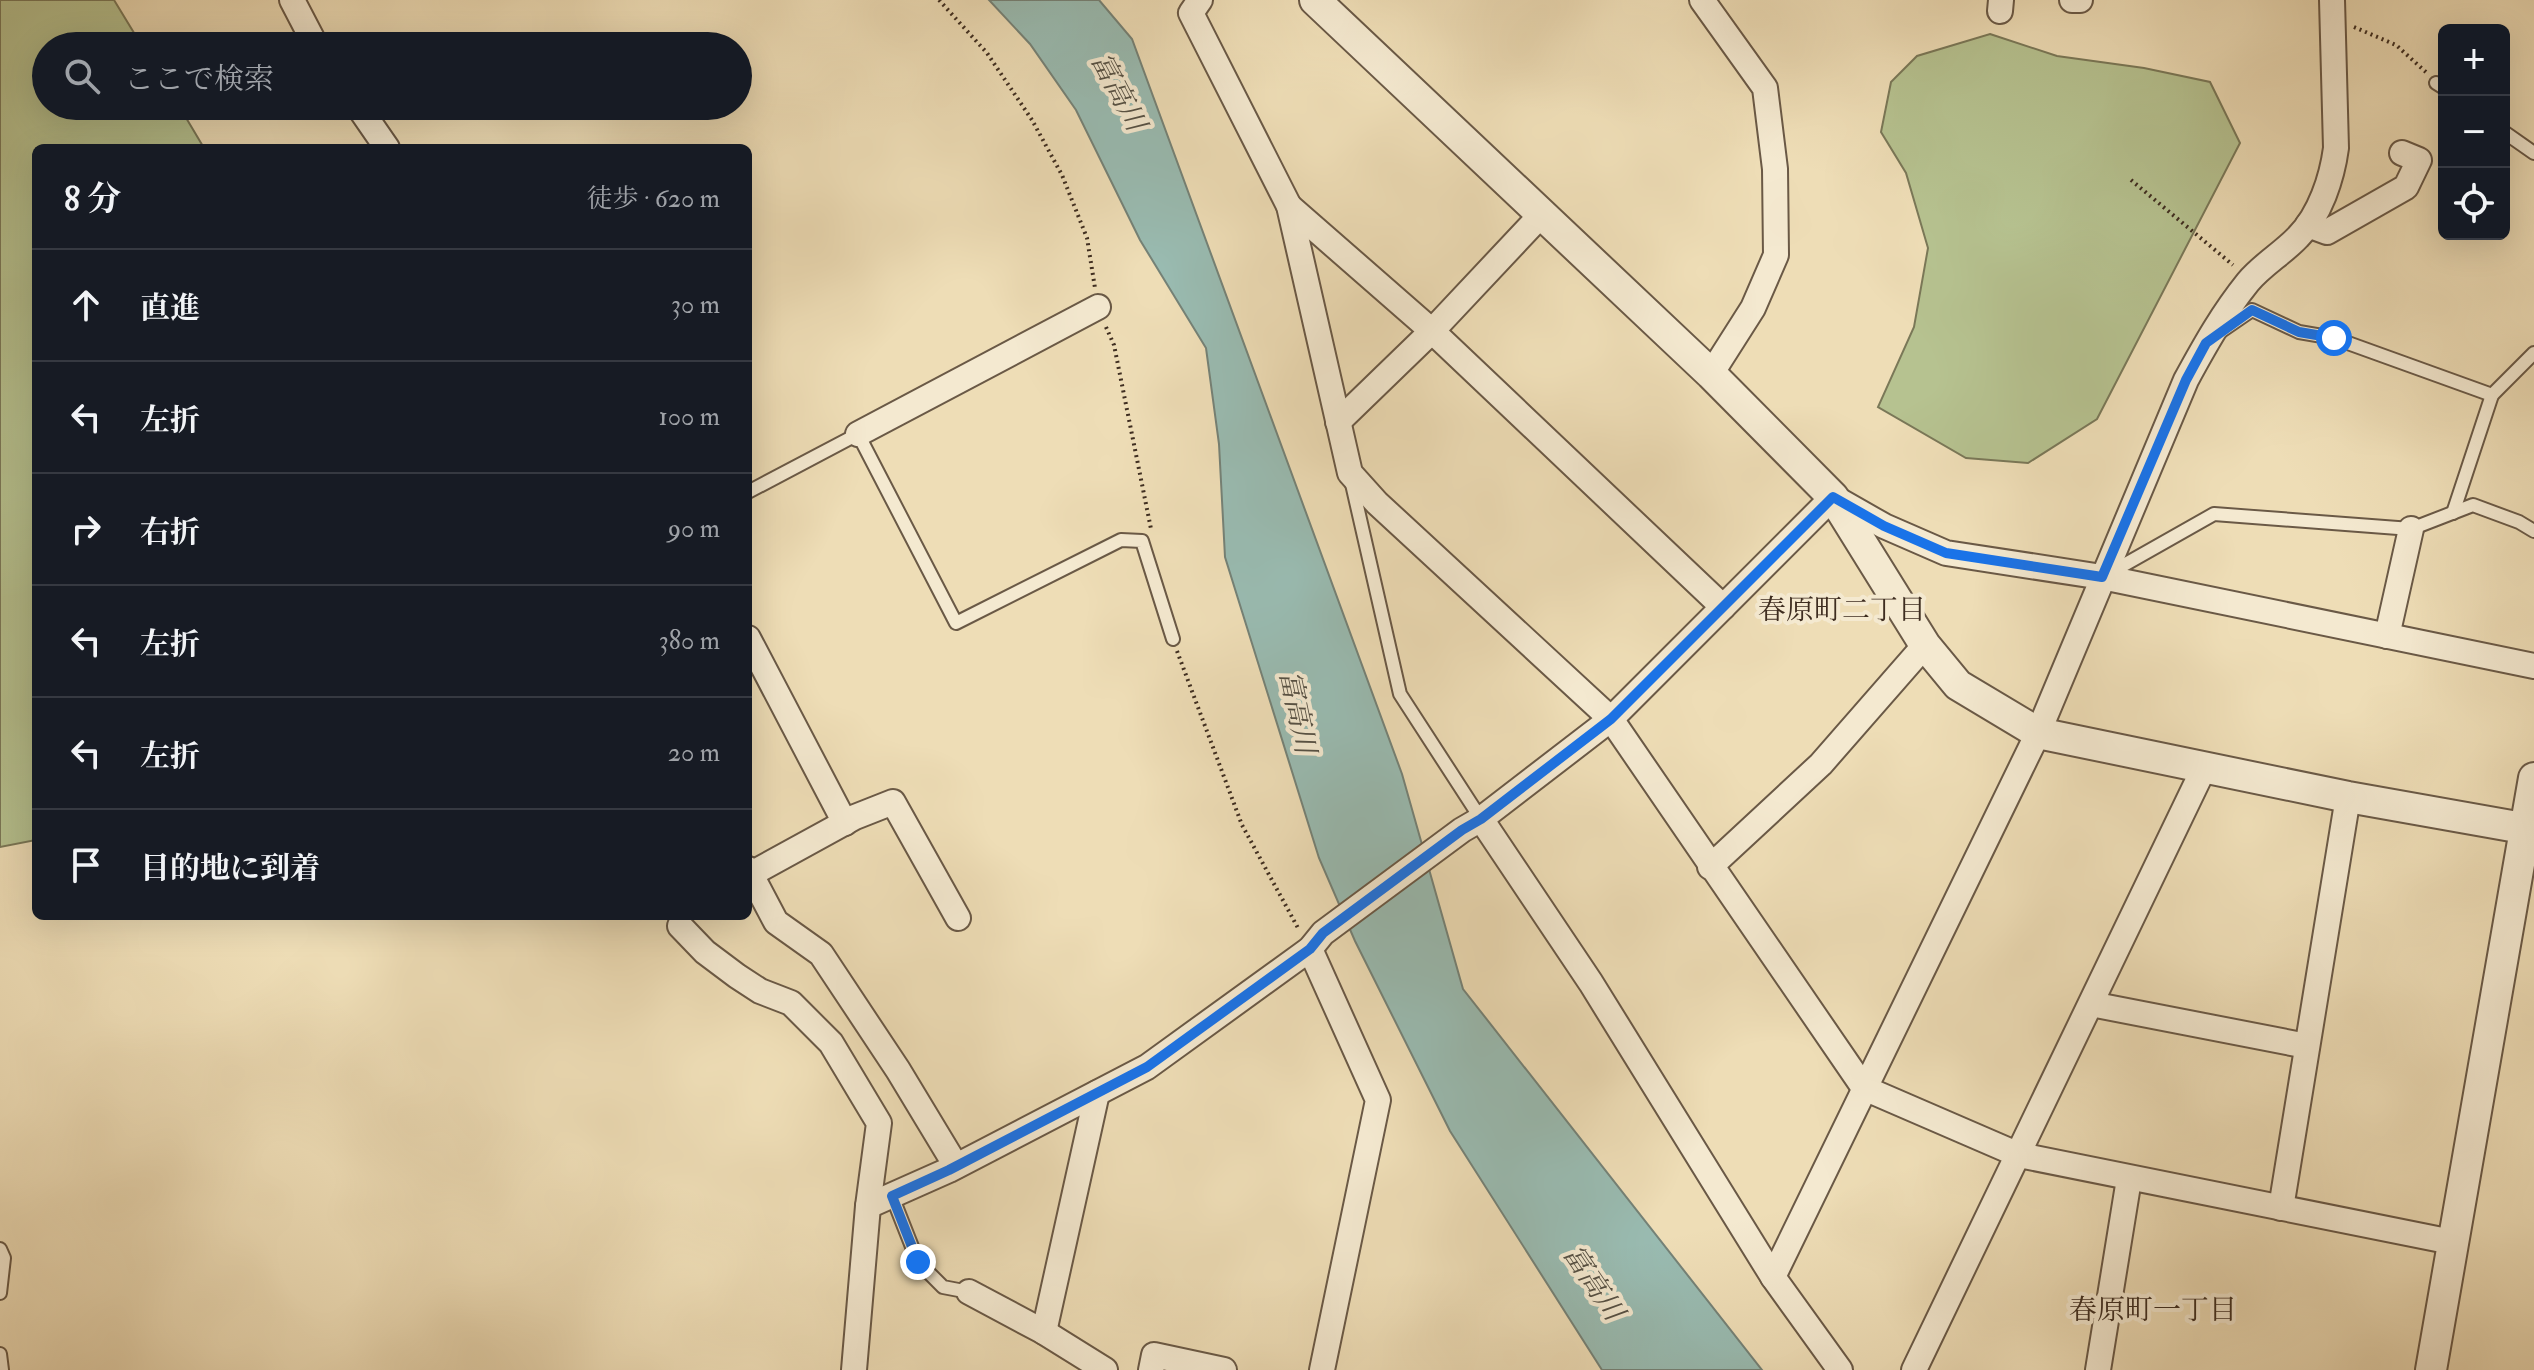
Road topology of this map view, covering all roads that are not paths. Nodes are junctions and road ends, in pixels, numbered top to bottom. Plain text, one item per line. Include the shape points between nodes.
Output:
1 (292, 0) edge
2 (1200, 0) edge
3 (1315, 0) edge
4 (1702, 0) edge
5 (2072, 0) edge
6 (2080, 0) edge
7 (2333, 9) edge
8 (309, 32) edge
9 (368, 120) edge
10 (2510, 136) edge
11 (384, 144) edge
12 (2402, 153) dead end
13 (2534, 153) edge
14 (1289, 206) junction
15 (1541, 215) junction
16 (2308, 225) junction
17 (1098, 307) road end
18 (1432, 331) junction
19 (2206, 343) junction
20 (2534, 353) edge
21 (1711, 374) junction
22 (2492, 395) junction
23 (1338, 422) junction
24 (858, 434) junction
25 (1350, 473) junction
26 (752, 490) edge
27 (1833, 497) junction
28 (2453, 513) junction
29 (2411, 529) junction
30 (2534, 531) edge
31 (2102, 577) junction
32 (1723, 607) junction
33 (2387, 636) junction
34 (1173, 639) road end
35 (1925, 645) junction
36 (752, 646) edge
37 (2534, 666) edge
38 (1611, 719) junction
39 (2038, 733) junction
40 (2204, 768) junction
41 (2534, 778) edge
42 (2348, 797) junction
43 (845, 823) junction
44 (1472, 824) junction
45 (2530, 829) edge
46 (1710, 867) junction
47 (752, 870) edge
48 (752, 878) edge
49 (958, 918) dead end
50 (676, 921) edge
51 (1316, 941) junction
52 (2091, 1004) junction
53 (2307, 1046) junction
54 (1864, 1088) junction
55 (1097, 1093) junction
56 (2019, 1155) junction
57 (956, 1166) junction
58 (2129, 1179) junction
59 (892, 1196) junction
60 (868, 1206) junction
61 (2281, 1208) junction
62 (2452, 1242) junction
63 (0, 1249) edge
64 (1773, 1277) junction
65 (969, 1292) joint
66 (0, 1293) edge
67 (1044, 1332) junction
68 (0, 1354) edge
69 (2, 1370) edge
70 (854, 1370) edge
71 (1104, 1370) edge
72 (1151, 1370) edge
73 (1224, 1370) edge
74 (1322, 1370) edge
75 (1840, 1370) edge
76 (1914, 1370) edge
77 (2098, 1370) edge
78 (2431, 1370) edge

1 - 8 street
2 - 14 street via 1191,13
3 - 15 street
4 - 21 street via 1765,88 1775,169 1776,255 1753,308
5 - 6 street
7 - 16 street via 2336,148
9 - 11 street
10 - 13 lane
12 - 16 street via 2419,160 2406,187 2327,232
14 - 18 street
14 - 23 street
15 - 18 street
15 - 21 street
16 - 19 street via 2250,279
17 - 24 street
18 - 23 street
18 - 32 street
19 - 22 lane via 2252,310 2299,332 2334,338
19 - 31 street
20 - 22 lane
21 - 27 street
22 - 28 lane
23 - 25 street
24 - 26 lane
24 - 34 lane via 956,623 1121,540 1131,540 1142,541
25 - 38 street
25 - 44 lane via 1400,694
27 - 31 street via 1946,553
27 - 32 street
27 - 35 street
28 - 29 lane
28 - 30 lane via 2473,505
29 - 31 lane via 2214,514
29 - 33 street
31 - 33 street
31 - 39 street
32 - 38 street
33 - 37 street
35 - 39 street via 1958,685
35 - 46 street via 1821,764
36 - 43 street
38 - 44 street
38 - 46 street
39 - 40 street
39 - 54 street
40 - 42 street
40 - 52 street
41 - 45 street
42 - 45 street
42 - 53 street
43 - 47 street
43 - 49 street via 893,802
44 - 51 street
44 - 64 street via 1591,983
45 - 62 street
46 - 54 street
48 - 57 street via 776,922 821,954
50 - 60 street via 737,976 791,1003 831,1043 879,1123
51 - 55 street via 1147,1067
51 - 74 street via 1378,1100
52 - 53 street
52 - 56 street
53 - 61 street
54 - 56 street
54 - 64 street
55 - 57 street
55 - 67 street
56 - 58 street
56 - 76 street
57 - 59 street
58 - 61 street
58 - 77 street
59 - 60 street
59 - 65 lane via 918,1262 943,1287
60 - 70 street
61 - 62 street
62 - 78 street
63 - 66 lane
64 - 75 street
65 - 67 street
67 - 71 street
68 - 69 lane
72 - 73 street via 1154,1355

